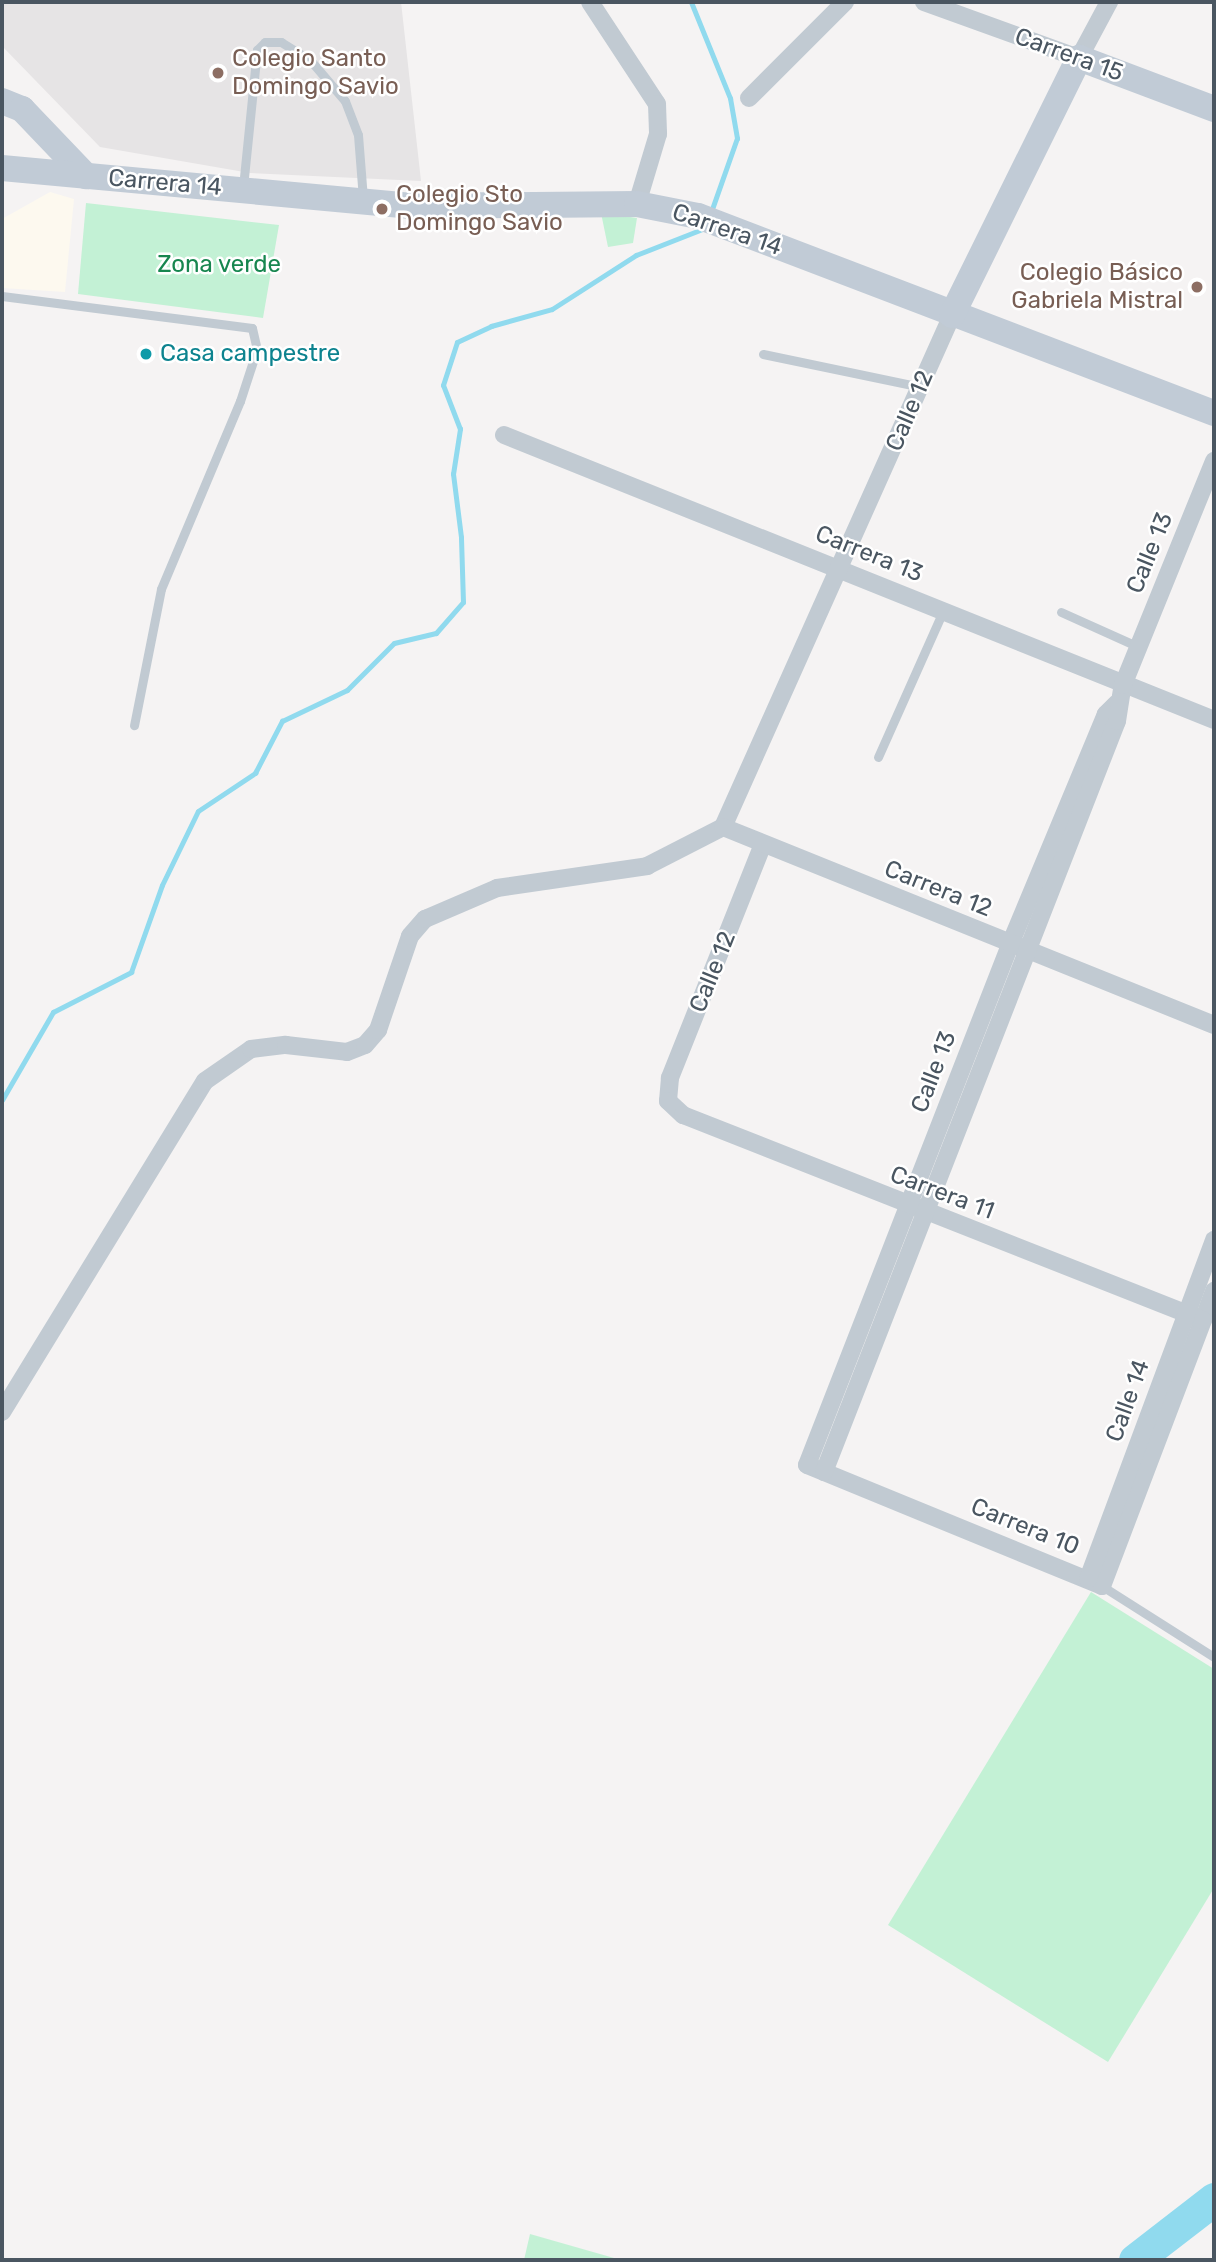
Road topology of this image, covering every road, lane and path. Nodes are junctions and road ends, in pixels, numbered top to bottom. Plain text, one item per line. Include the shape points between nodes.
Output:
1 (590, 2) edge
2 (845, 2) edge
3 (924, 2) edge
4 (1109, 2) edge
5 (1079, 58) junction
6 (749, 98) dead end
7 (2, 101) edge
8 (1214, 109) edge
9 (2, 168) edge
10 (86, 176) junction
11 (242, 191) junction
12 (363, 201) junction
13 (637, 204) junction
14 (2, 296) edge
15 (952, 315) junction
16 (763, 354) dead end
17 (921, 387) junction
18 (1214, 413) edge
19 (504, 435) dead end
20 (1214, 461) edge
21 (842, 569) junction
22 (943, 611) junction
23 (1061, 612) dead end
24 (1139, 647) junction
25 (1123, 685) junction
26 (1214, 720) edge
27 (134, 725) dead end
28 (878, 757) dead end
29 (723, 827) junction
30 (763, 844) junction
31 (1018, 948) junction
32 (1214, 1026) edge
33 (668, 1101) joint
34 (916, 1210) junction
35 (1214, 1240) edge
36 (1214, 1291) edge
37 (1201, 1320) edge
38 (2, 1412) edge
39 (815, 1468) joint
40 (1095, 1583) junction
41 (1214, 1657) edge

1 - 13 street via 657,104 658,134
2 - 6 street
3 - 5 street, Carrera 15
4 - 5 street, Calle 12
5 - 8 street, Carrera 15
5 - 15 street, Calle 12
7 - 10 street via 22,110
9 - 10 street, Carrera 14
10 - 11 street, Carrera 14
11 - 12 street, Carrera 14
11 - 12 lane via 257,50 265,42 281,43 311,61 345,101 358,135
12 - 13 street, Carrera 14 via 409,206
13 - 15 street, Carrera 14 via 698,216
14 - 27 lane via 236,322 252,328 257,349 240,401 161,589
15 - 17 street, Calle 12
15 - 18 street, Carrera 14
16 - 17 lane
17 - 21 street, Calle 12
19 - 21 street, Carrera 13
20 - 24 street, Calle 13
21 - 22 street, Carrera 13
21 - 29 street, Calle 12
22 - 25 street, Carrera 13
22 - 28 lane
23 - 24 lane
24 - 25 street, Calle 13
25 - 26 street, Carrera 13
25 - 31 street, Calle 13 via 1117,703 1106,714
29 - 30 street, Carrera 12
29 - 38 street via 646,866 498,888 425,919 410,936 378,1030 365,1045 347,1052 286,1045 251,1049 205,1081
30 - 31 street, Carrera 12
30 - 33 street, Calle 12 via 670,1078
31 - 32 street, Carrera 12
31 - 34 street, Calle 13
33 - 34 street, Carrera 11 via 683,1115
34 - 37 street, Carrera 11
34 - 39 street, Calle 13
35 - 37 street, Calle 14
36 - 37 street, Calle 14
37 - 40 street, Calle 14
39 - 40 street, Carrera 10
40 - 41 lane, Carrera 10

